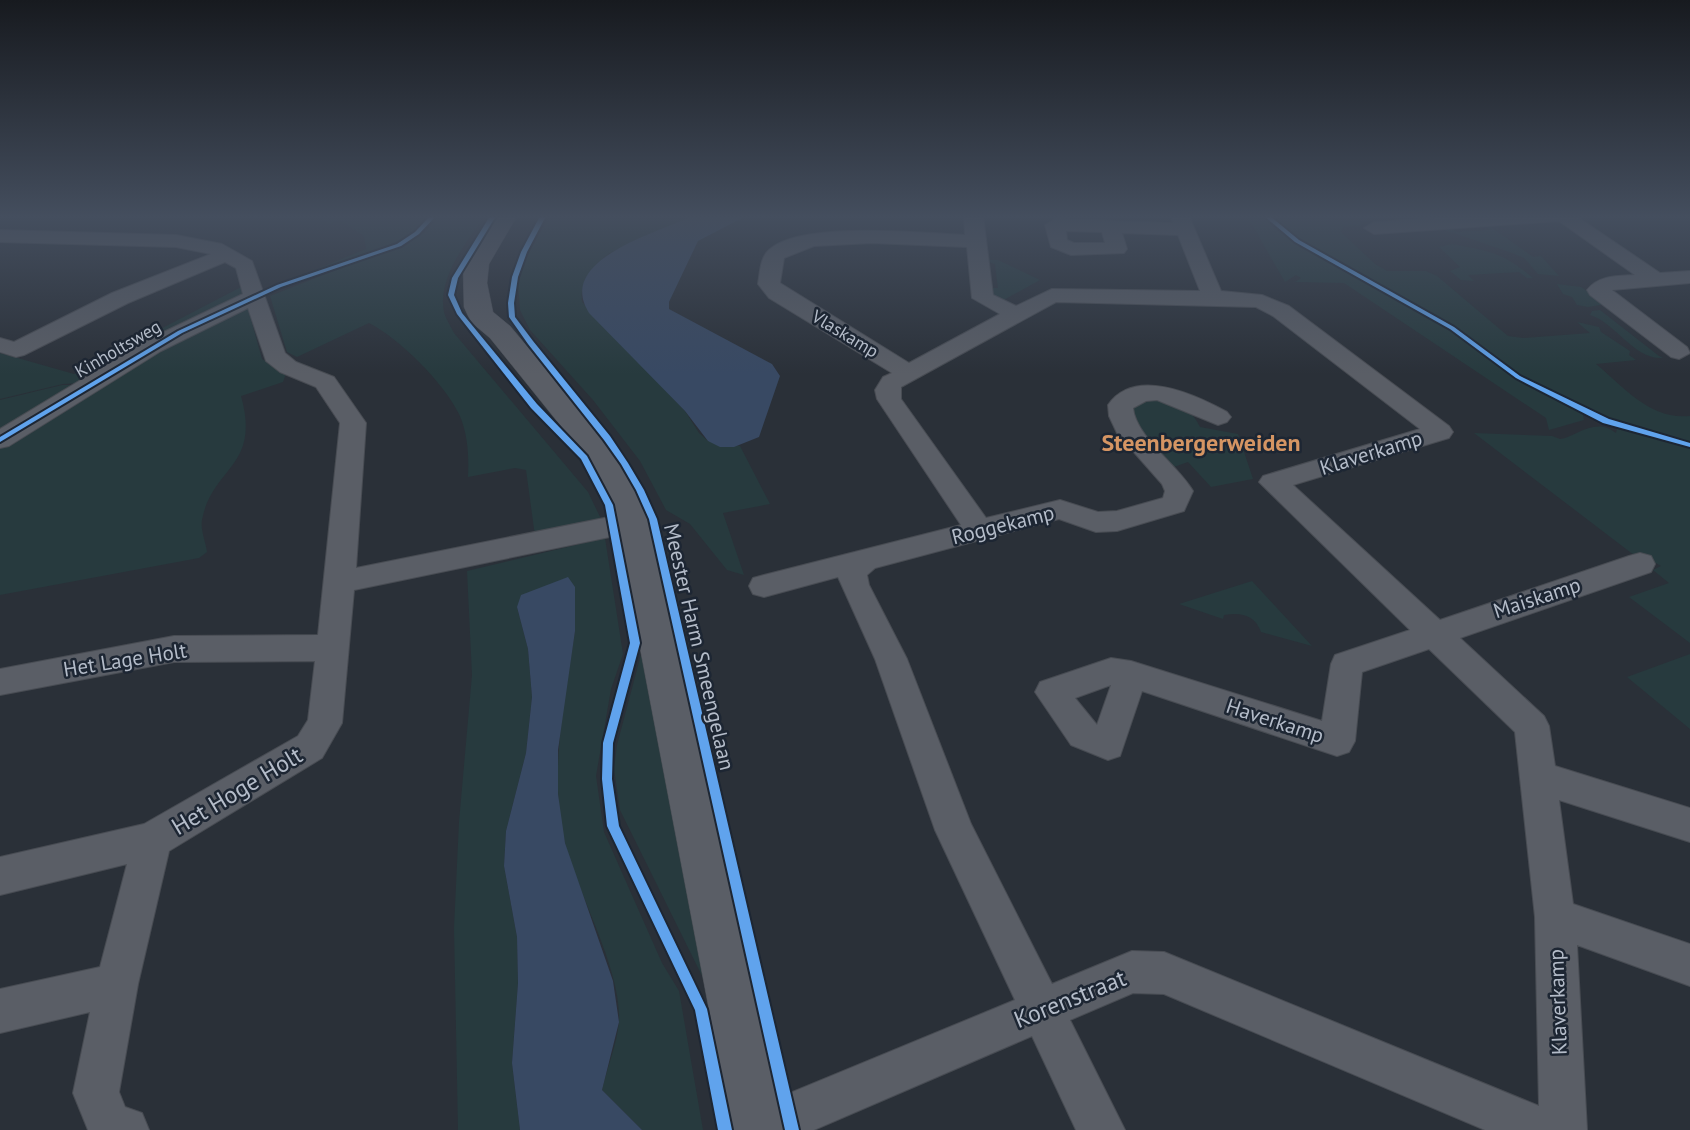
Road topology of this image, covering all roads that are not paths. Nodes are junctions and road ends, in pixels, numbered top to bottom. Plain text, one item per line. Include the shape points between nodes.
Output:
1 (192, 269) edge
2 (246, 269) edge
3 (476, 269) edge
4 (502, 269) edge
5 (772, 269) edge
6 (979, 269) edge
7 (1201, 269) edge
8 (1640, 269) edge
9 (1690, 277) edge
10 (1656, 280) junction
11 (256, 296) junction
12 (1213, 298) junction
13 (1014, 313) junction
14 (500, 332) junction
15 (0, 345) edge
16 (1679, 352) dead end
17 (909, 373) junction
18 (1218, 417) dead end
19 (0, 440) edge
20 (634, 522) junction
21 (979, 530) junction
22 (1640, 564) dead end
23 (855, 568) junction
24 (339, 582) junction
25 (764, 586) dead end
26 (1434, 633) junction
27 (334, 648) junction
28 (1131, 674) dead end
29 (0, 682) edge
30 (1538, 777) junction
31 (1690, 825) edge
32 (152, 840) junction
33 (0, 876) edge
34 (1555, 917) junction
35 (1690, 965) edge
36 (117, 984) junction
37 (1042, 1010) junction
38 (0, 1011) edge
39 (761, 1129) edge
40 (125, 1130) edge
41 (1101, 1130) edge
42 (1541, 1130) edge
43 (1563, 1130) edge

1 - 15 street via 120,298 16,350
2 - 11 street, Het Hoge Holt
3 - 14 street, Meester Harm Smeengelaan via 477,307
4 - 14 street via 495,290
5 - 17 street, Vlaskamp via 769,284 777,293
6 - 13 street via 982,298
7 - 12 street
8 - 10 street
9 - 10 street
10 - 16 street via 1602,285 1598,290
11 - 19 street, Kinholtsweg via 153,346
11 - 24 street, Het Hoge Holt via 274,356 325,382 353,423
12 - 13 street, Klaverkamp via 1052,295
12 - 26 street, Klaverkamp via 1253,300 1281,311 1440,432 1273,482
13 - 17 street, Klaverkamp
14 - 20 street, Meester Harm Smeengelaan via 621,485
17 - 21 street, Klaverkamp via 888,386 889,399
18 - 21 street, Roggekamp via 1172,396 1140,393 1120,405 1124,428 1172,474 1179,491 1174,504 1117,521 1096,522 1060,509
20 - 24 street
20 - 39 street, Meester Harm Smeengelaan
21 - 23 street, Roggekamp via 869,559
22 - 26 street, Maiskamp
23 - 25 street, Roggekamp via 843,565
23 - 37 street via 854,586 891,659 954,830
24 - 27 street, Het Hoge Holt
26 - 28 street, Haverkamp via 1347,664 1337,741
26 - 30 street, Klaverkamp via 1532,726
27 - 29 street, Het Lage Holt via 174,649
27 - 32 street, Het Hoge Holt via 325,723 310,747
30 - 31 street
30 - 34 street, Klaverkamp
32 - 33 street, Het Hoge Holt
32 - 36 street
34 - 35 street
34 - 43 street, Klaverkamp
36 - 38 street
36 - 40 street via 96,1093 109,1124
37 - 39 street, Korenstraat
37 - 41 street
37 - 42 street, Korenstraat via 1132,972 1164,973

